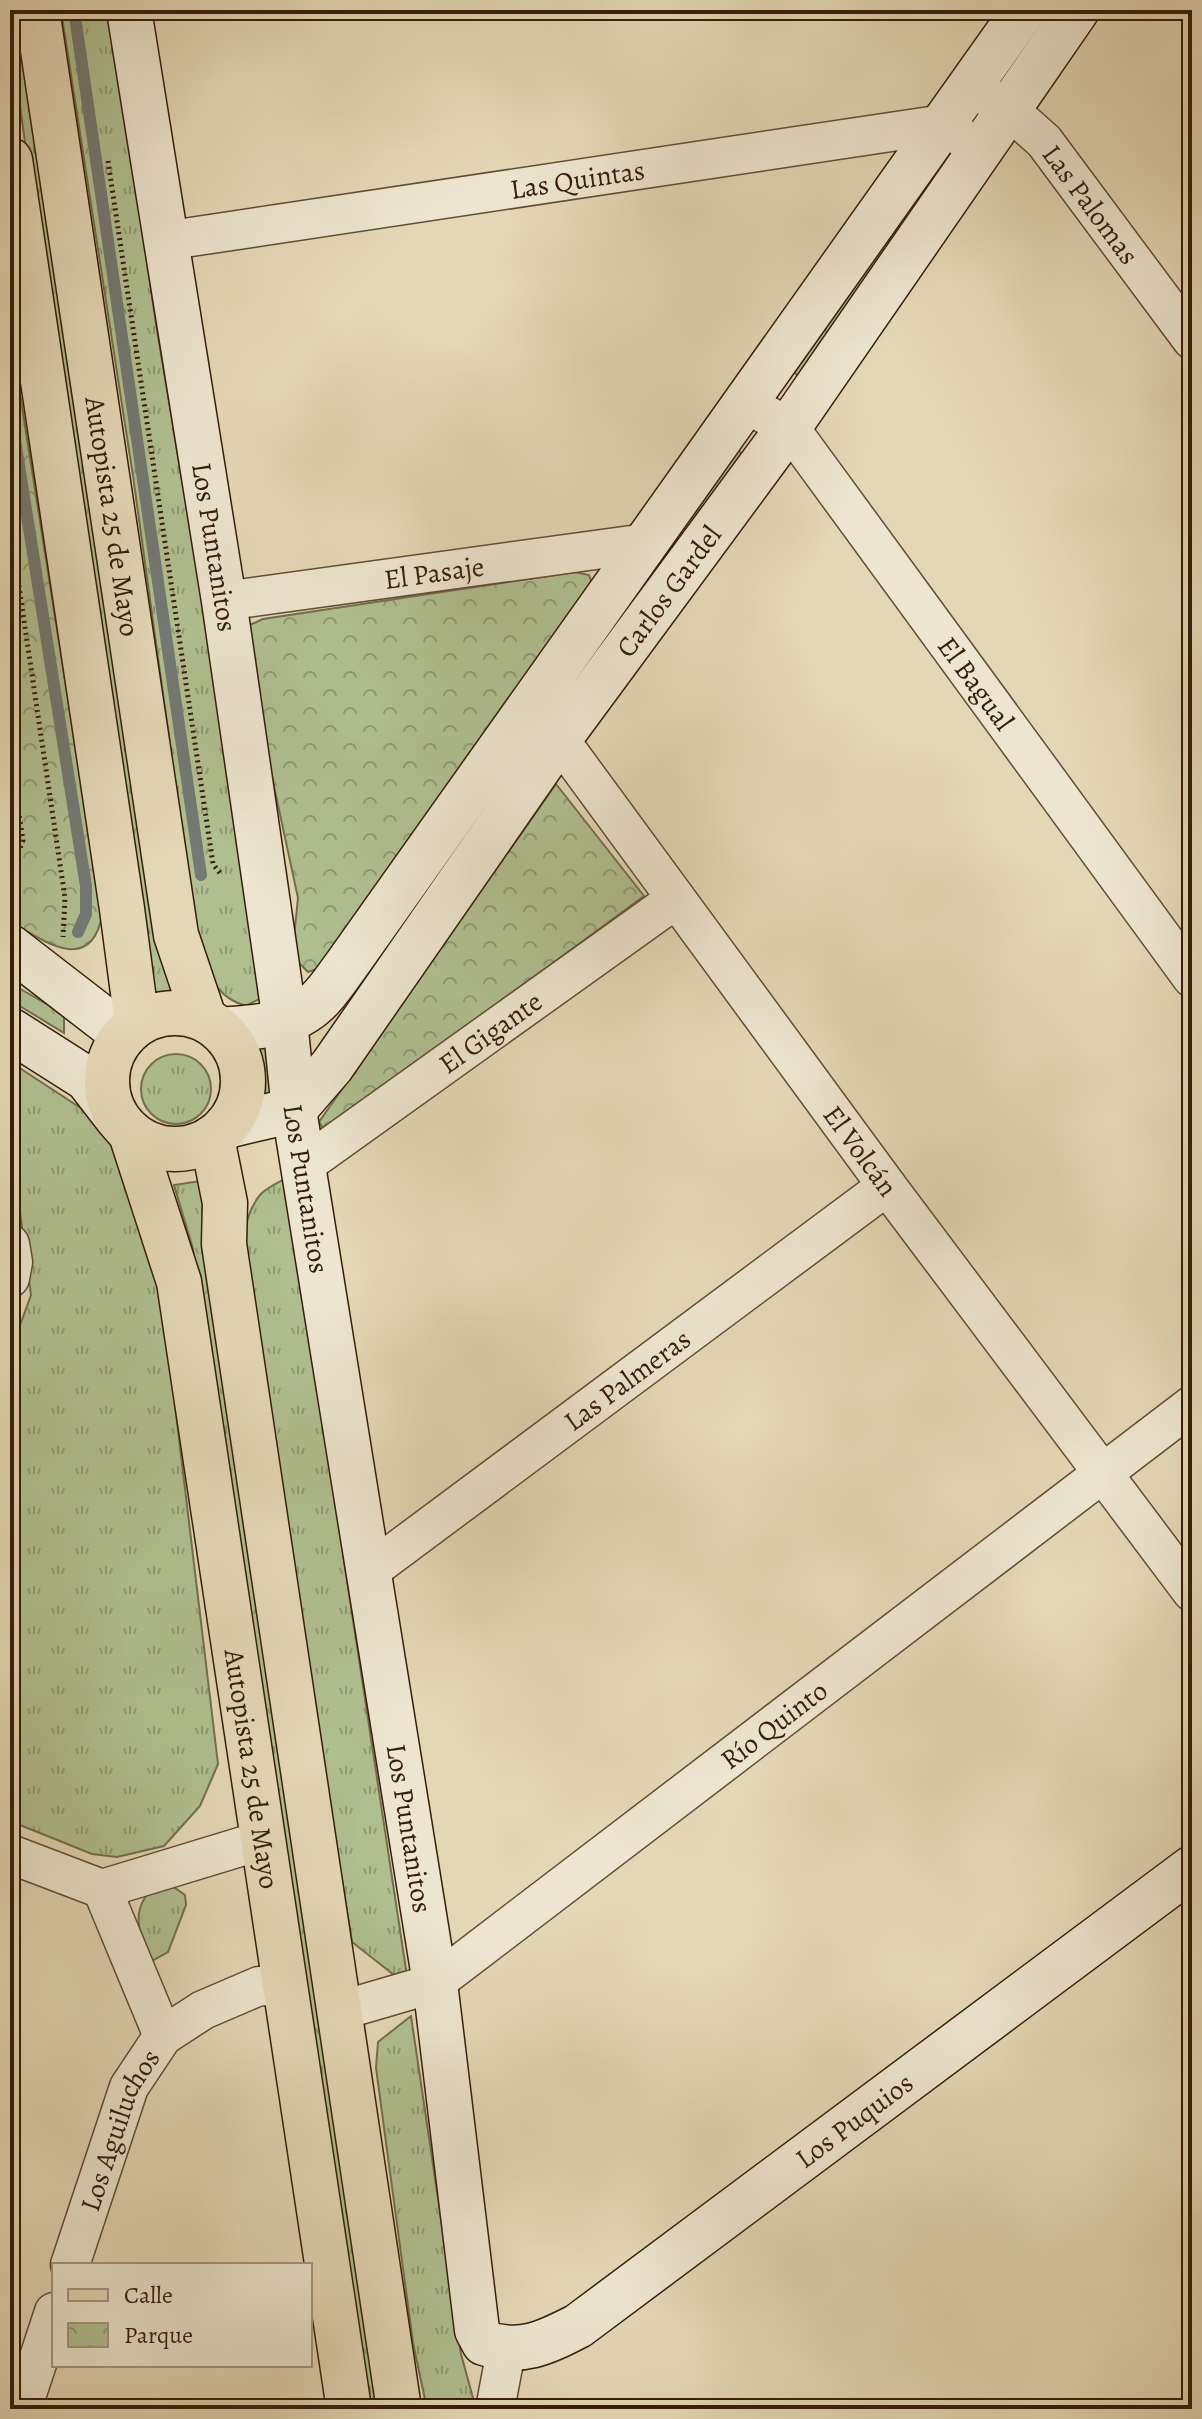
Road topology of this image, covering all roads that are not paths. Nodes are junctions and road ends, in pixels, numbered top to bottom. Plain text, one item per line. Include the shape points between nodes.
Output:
1 (37, 10) edge
2 (129, 10) edge
3 (1024, 10) edge
4 (1077, 10) edge
5 (970, 87) junction
6 (1009, 110) junction
7 (944, 124) junction
8 (980, 152) junction
9 (10, 160) edge
10 (164, 241) junction
11 (1192, 340) edge
12 (746, 404) junction
13 (789, 427) junction
14 (646, 543) junction
15 (224, 601) junction
16 (527, 711) junction
17 (559, 739) junction
18 (676, 899) junction
19 (10, 947) edge
20 (1192, 978) edge
21 (285, 1021) junction
22 (213, 1024) junction
23 (130, 1029) junction
24 (10, 1030) edge
25 (294, 1110) junction
26 (124, 1127) junction
27 (219, 1132) junction
28 (303, 1166) junction
29 (887, 1186) junction
30 (10, 1244) edge
31 (10, 1278) edge
32 (1192, 1405) edge
33 (1102, 1473) junction
34 (367, 1573) junction
35 (1192, 1592) edge
36 (263, 1840) junction
37 (10, 1854) edge
38 (1192, 1868) edge
39 (102, 1889) junction
40 (435, 1983) junction
41 (284, 1987) junction
42 (339, 2011) junction
43 (163, 2036) junction
44 (71, 2263) edge
45 (52, 2318) edge
46 (506, 2351) junction
47 (22, 2409) edge
48 (349, 2409) edge
49 (399, 2409) edge
50 (495, 2409) edge

1 - 22 main road, Autopista 25 de Mayo via 176,935
2 - 10 street, Los Puntanitos
3 - 5 street, Carlos Gardel
4 - 6 street, Carlos Gardel
5 - 6 street, Las Palomas
5 - 7 street, Carlos Gardel
6 - 8 street, Carlos Gardel
6 - 11 street, Las Palomas via 1044,141
7 - 8 street
7 - 10 street, Las Quintas
7 - 12 street, Carlos Gardel
8 - 13 street, Carlos Gardel
9 - 23 main road, Autopista 25 de Mayo via 120,893
10 - 15 street, Los Puntanitos
12 - 13 street, El Bagual
12 - 14 street, Carlos Gardel
13 - 17 street, Carlos Gardel
13 - 20 street, El Bagual
14 - 15 street, El Pasaje
14 - 16 street, Carlos Gardel
15 - 21 street, Los Puntanitos
16 - 17 street, El Volcán
16 - 21 street, Carlos Gardel via 317,1003
17 - 18 street, El Volcán
17 - 25 street, Carlos Gardel via 332,1066
18 - 28 street, El Gigante
18 - 29 street, El Volcán
19 - 23 street
21 - 22 street, Carlos Gardel
21 - 25 street, Los Puntanitos
22 - 23 main road via 182,1012 158,1014
22 - 27 main road via 240,1059 242,1094
23 - 26 main road via 109,1061 106,1091
24 - 26 street via 87,1079
25 - 27 street
25 - 28 street, Los Puntanitos
26 - 27 main road via 154,1146 180,1149 197,1146
26 - 36 main road, Autopista 25 de Mayo via 179,1282
27 - 42 main road, Autopista 25 de Mayo via 224,1244
28 - 34 street, Los Puntanitos
29 - 33 street, El Volcán
29 - 34 street, Las Palmeras
30 - 31 street
32 - 33 street, Río Quinto
33 - 35 street, El Volcán
33 - 40 street, Río Quinto
34 - 40 street, Los Puntanitos
36 - 39 street
36 - 41 main road, Autopista 25 de Mayo
37 - 39 street
38 - 46 street, Los Puquios via 578,2326 549,2341
39 - 43 street
40 - 42 street, Río Quinto
40 - 46 street, Los Puntanitos via 477,2330 484,2343
41 - 43 street, Los Aguiluchos via 259,1986 203,2010
41 - 48 main road, Autopista 25 de Mayo
42 - 49 main road, Autopista 25 de Mayo
43 - 44 street, Los Aguiluchos via 129,2087
45 - 47 street
46 - 50 street

